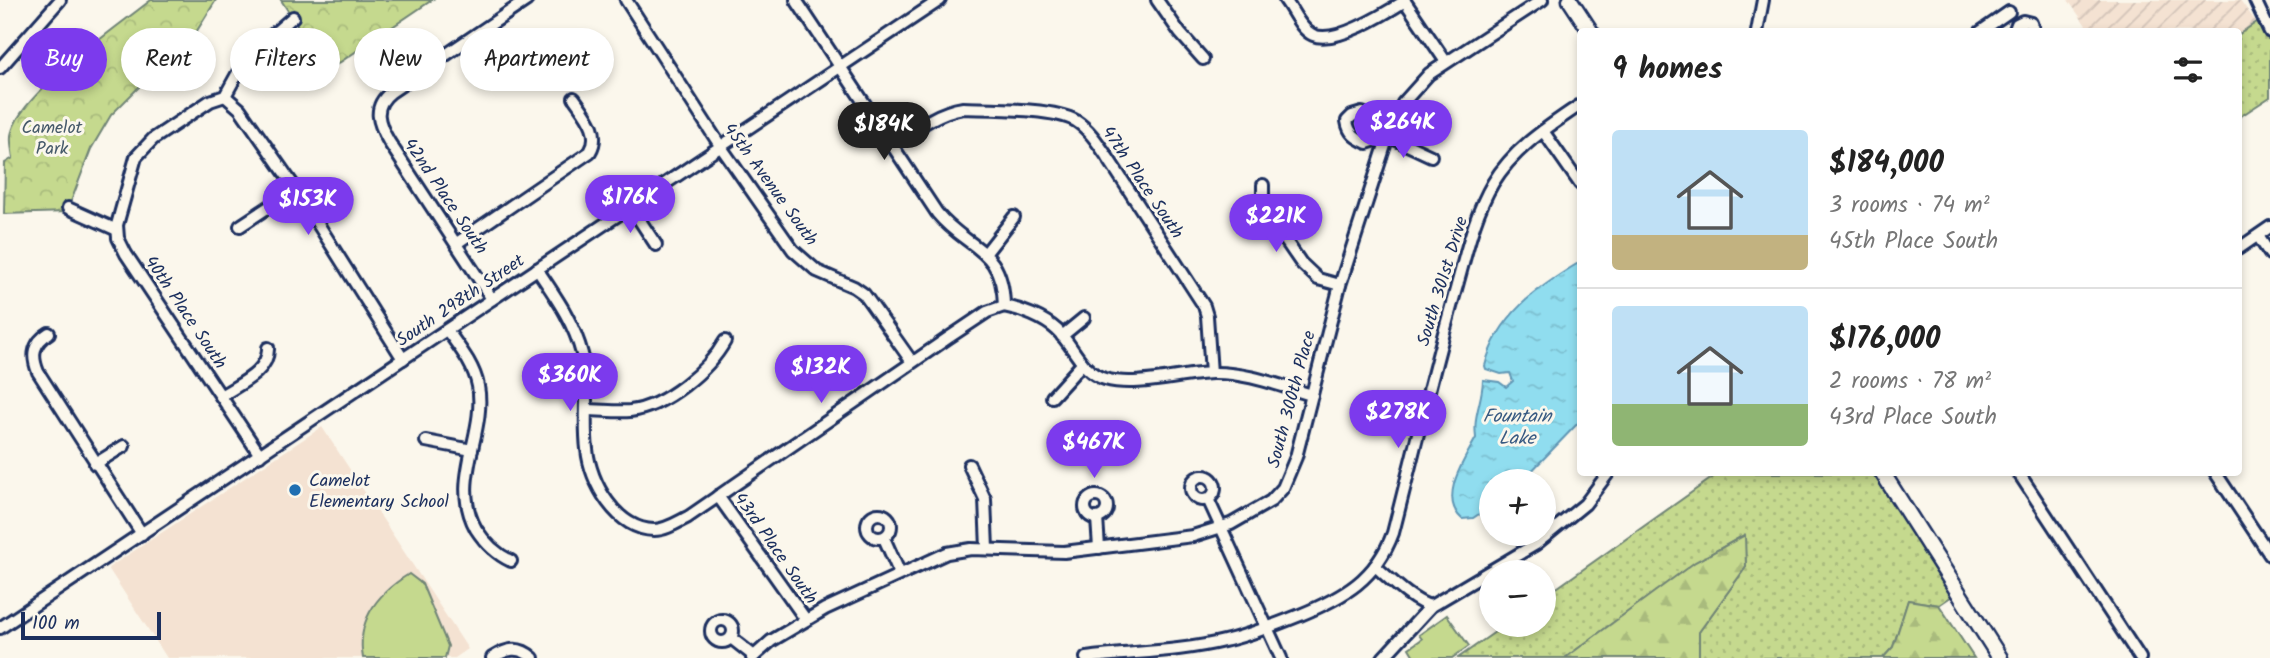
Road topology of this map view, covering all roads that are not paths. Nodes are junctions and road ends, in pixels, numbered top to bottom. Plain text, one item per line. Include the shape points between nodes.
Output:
1 (60, 0) edge
2 (527, 0) edge
3 (626, 0) edge
4 (940, 0) edge
5 (1157, 0) edge
6 (1285, 0) edge
7 (1404, 0) edge
8 (1542, 0) edge
9 (1570, 0) edge
10 (1763, 0) edge
11 (2001, 0) edge
12 (2255, 0) edge
13 (800, 2) edge
14 (2008, 12) junction
15 (293, 16) dead end
16 (1588, 28) edge
17 (1757, 28) edge
18 (1986, 28) edge
19 (2015, 28) edge
20 (2033, 28) edge
21 (2270, 32) edge
22 (1203, 59) dead end
23 (1446, 62) junction
24 (839, 67) junction
25 (0, 68) edge
26 (225, 96) junction
27 (574, 98) dead end
28 (1577, 107) edge
29 (1544, 131) junction
30 (1388, 136) junction
31 (892, 145) junction
32 (721, 147) junction
33 (1431, 156) dead end
34 (1577, 180) edge
35 (1263, 185) dead end
36 (296, 189) junction
37 (631, 207) junction
38 (68, 208) dead end
39 (1014, 217) dead end
40 (240, 226) dead end
41 (2270, 227) edge
42 (117, 230) junction
43 (2258, 236) junction
44 (457, 243) junction
45 (656, 245) dead end
46 (2242, 246) edge
47 (985, 254) junction
48 (2270, 254) edge
49 (537, 269) junction
50 (1340, 285) junction
51 (492, 299) junction
52 (1004, 306) junction
53 (1084, 318) dead end
54 (447, 330) junction
55 (49, 332) dead end
56 (1062, 336) junction
57 (725, 341) dead end
58 (268, 348) dead end
59 (403, 359) junction
60 (912, 362) junction
61 (1082, 364) junction
62 (1212, 373) junction
63 (1312, 395) junction
64 (221, 396) junction
65 (1052, 397) dead end
66 (586, 410) junction
67 (426, 441) dead end
68 (124, 446) dead end
69 (472, 450) junction
70 (260, 455) junction
71 (95, 464) junction
72 (969, 465) dead end
73 (1606, 476) edge
74 (1885, 476) edge
75 (2021, 476) edge
76 (2218, 476) edge
77 (718, 496) junction
78 (1208, 499) dead end
79 (1097, 518) dead end
80 (1222, 528) junction
81 (142, 534) junction
82 (884, 538) dead end
83 (1099, 548) junction
84 (987, 549) junction
85 (2270, 555) edge
86 (511, 561) dead end
87 (1376, 566) junction
88 (900, 574) junction
89 (1431, 606) junction
90 (806, 620) junction
91 (0, 628) edge
92 (1268, 628) junction
93 (731, 638) dead end
94 (529, 655) edge
95 (753, 657) edge
96 (492, 658) edge
97 (1086, 658) edge
98 (1281, 658) edge
99 (1383, 658) edge
100 (2000, 658) edge
101 (2140, 658) edge

1 - 25 street
2 - 44 street, 42nd Place South via 391,92 378,109 385,135
3 - 32 street, 45th Avenue South
4 - 24 street, South 298th Street
5 - 22 street
6 - 7 street via 1307,31 1319,36 1365,24
7 - 23 street
8 - 23 street, South 300th Place
9 - 16 main road
10 - 17 street
11 - 14 street
12 - 21 street
13 - 24 street
14 - 18 street
14 - 19 street
15 - 26 street via 246,58
19 - 20 street via 2027,22
23 - 30 street, South 300th Place via 1403,103
24 - 31 street
24 - 32 street, South 298th Street
26 - 36 street via 240,108
26 - 42 street via 210,101 141,150
27 - 44 street via 592,126 590,152
28 - 29 street, South 301st Drive
29 - 34 street
29 - 87 street, South 301st Drive via 1512,159 1485,198 1441,340 1393,533
30 - 33 street
30 - 50 street, South 300th Place
31 - 47 street via 940,218
31 - 62 street, 47th Place South via 955,109 1048,113 1084,127 1204,306
32 - 37 street, South 298th Street
32 - 60 street, 45th Avenue South via 793,250 811,267 864,294
35 - 50 street via 1266,212 1301,263 1318,279
36 - 40 street
36 - 59 street
37 - 45 street
37 - 49 street, South 298th Street
38 - 42 street
39 - 47 street
41 - 43 street
42 - 64 street, 40th Place South via 131,262
43 - 46 street
43 - 48 street
44 - 51 street, 42nd Place South
47 - 52 street via 1001,279
49 - 51 street, South 298th Street
49 - 66 street via 566,313 579,344 587,382
50 - 63 street, South 300th Place
51 - 54 street, South 298th Street
52 - 56 street via 1047,322
52 - 60 street
53 - 56 street
54 - 59 street, South 298th Street
54 - 69 street via 478,384
55 - 71 street via 34,348 35,365
56 - 61 street
57 - 66 street via 700,372 658,402 629,411
58 - 64 street via 260,370
59 - 70 street, South 298th Street
60 - 77 street
61 - 62 street via 1115,382
61 - 65 street
62 - 63 street via 1238,375
63 - 80 street, South 300th Place via 1283,488 1262,507
64 - 70 street, 40th Place South
66 - 77 street via 587,453 598,485 613,508 635,525 663,528
67 - 69 street
68 - 71 street
69 - 86 street via 466,488 471,518 486,543
70 - 81 street, South 298th Street
71 - 81 street
72 - 84 street via 985,499
73 - 89 street via 1585,504 1536,544
74 - 100 main road
75 - 101 street
76 - 85 street
77 - 90 street, 43rd Place South
78 - 80 street
79 - 83 street
80 - 83 street, South 300th Place via 1179,539
80 - 92 street
81 - 91 street, South 298th Street
82 - 88 street
83 - 84 street, South 300th Place via 1042,553
84 - 88 street, South 300th Place via 947,553
87 - 89 street
87 - 92 street, South 301st Drive via 1345,594
88 - 90 street, South 300th Place
89 - 99 street
90 - 95 street, South 300th Place
92 - 97 street, South 301st Drive via 1205,645
92 - 98 street
93 - 95 street
94 - 96 street via 513,649

